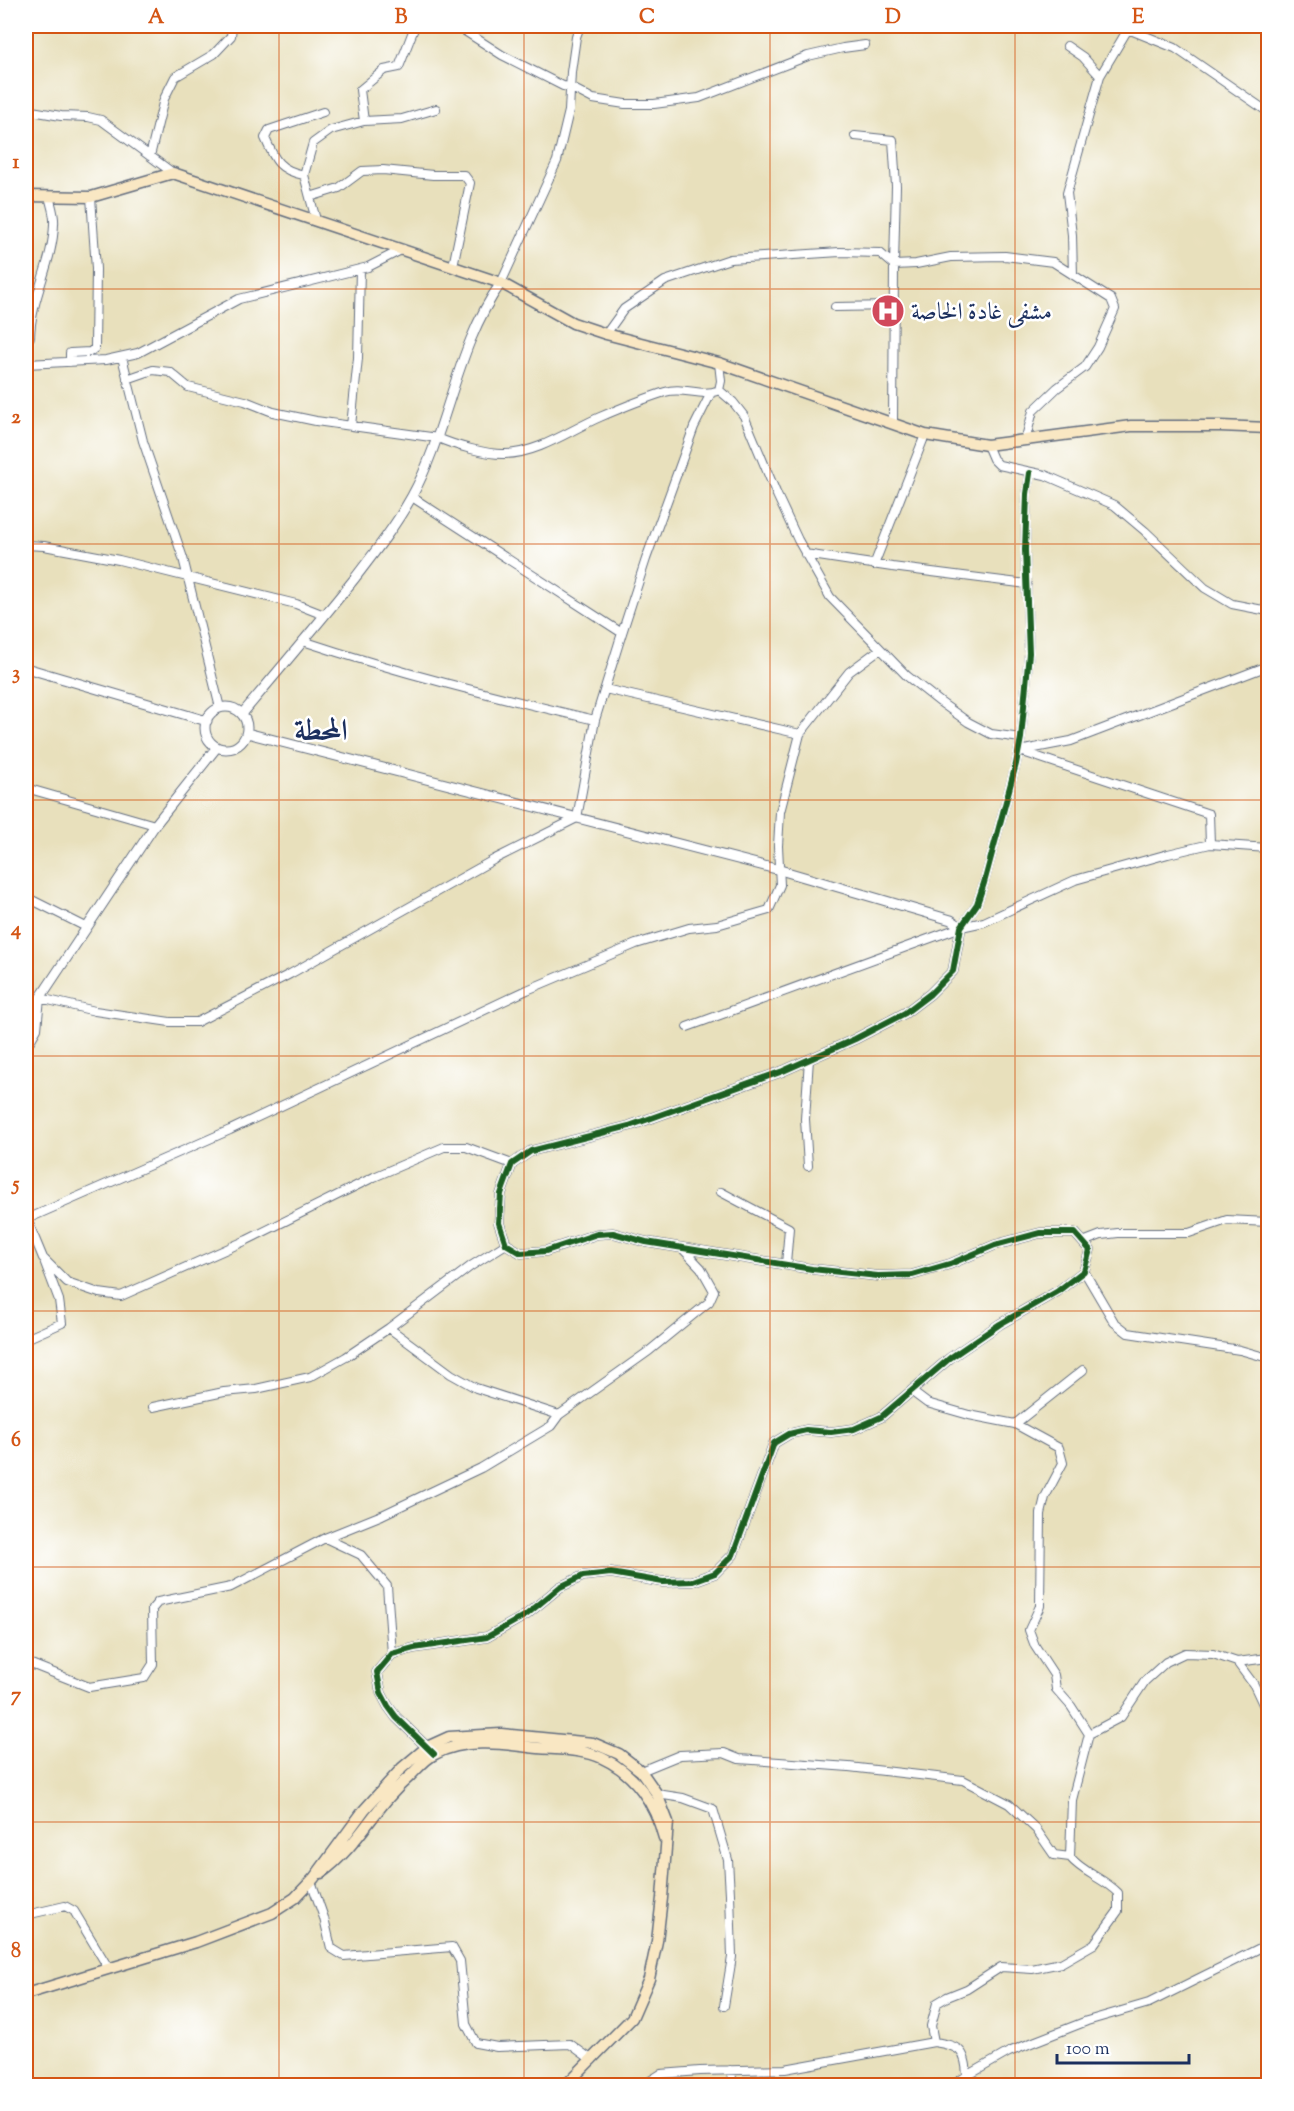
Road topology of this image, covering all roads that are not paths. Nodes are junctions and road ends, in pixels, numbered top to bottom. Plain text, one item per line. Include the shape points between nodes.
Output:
1 (232, 26) edge
2 (415, 26) edge
3 (457, 26) edge
4 (580, 26) edge
5 (1119, 26) edge
6 (1128, 29) junction
7 (865, 45) dead end
8 (1067, 46) dead end
9 (1101, 76) junction
10 (570, 87) junction
11 (436, 109) dead end
12 (26, 110) edge
13 (323, 112) dead end
14 (1269, 112) edge
15 (364, 121) junction
16 (855, 136) dead end
17 (150, 156) junction
18 (173, 173) junction
19 (304, 175) junction
20 (26, 196) edge
21 (49, 196) junction
22 (91, 197) junction
23 (310, 197) junction
24 (316, 220) junction
25 (404, 249) junction
26 (894, 265) junction
27 (453, 266) junction
28 (360, 269) junction
29 (1073, 274) junction
30 (501, 283) junction
31 (893, 306) junction
32 (835, 307) dead end
33 (606, 334) junction
34 (26, 339) edge
35 (122, 357) junction
36 (70, 362) junction
37 (719, 363) junction
38 (26, 364) edge
39 (127, 379) junction
40 (719, 390) junction
41 (710, 395) junction
42 (892, 423) junction
43 (351, 426) junction
44 (1269, 428) edge
45 (926, 435) junction
46 (438, 438) junction
47 (1025, 441) junction
48 (987, 445) junction
49 (1030, 473) junction
50 (412, 496) junction
51 (26, 545) edge
52 (805, 554) junction
53 (874, 565) junction
54 (187, 577) junction
55 (1027, 584) junction
56 (1269, 611) edge
57 (324, 615) junction
58 (622, 633) junction
59 (303, 640) junction
60 (880, 649) junction
61 (1269, 666) edge
62 (26, 668) edge
63 (605, 689) junction
64 (220, 708) junction
65 (242, 714) junction
66 (596, 720) junction
67 (207, 721) junction
68 (247, 733) junction
69 (800, 734) junction
70 (1021, 738) junction
71 (217, 747) junction
72 (1019, 751) junction
73 (26, 788) edge
74 (577, 818) junction
75 (155, 825) junction
76 (1210, 844) junction
77 (1269, 848) edge
78 (780, 870) junction
79 (26, 897) edge
80 (86, 927) junction
81 (961, 927) junction
82 (40, 998) junction
83 (26, 1017) edge
84 (687, 1027) dead end
85 (26, 1048) edge
86 (809, 1059) junction
87 (512, 1164) junction
88 (808, 1167) dead end
89 (721, 1192) dead end
90 (26, 1218) edge
91 (1269, 1222) edge
92 (1083, 1242) junction
93 (506, 1244) junction
94 (682, 1248) junction
95 (43, 1258) junction
96 (786, 1264) junction
97 (1084, 1271) junction
98 (389, 1328) junction
99 (26, 1339) edge
100 (1269, 1358) edge
101 (1083, 1370) dead end
102 (911, 1391) junction
103 (153, 1407) dead end
104 (559, 1415) junction
105 (1015, 1424) junction
106 (325, 1538) junction
107 (392, 1654) junction
108 (1269, 1658) edge
109 (26, 1662) edge
110 (1236, 1662) junction
111 (1269, 1715) edge
112 (1089, 1734) junction
113 (431, 1751) junction
114 (641, 1771) junction
115 (657, 1794) junction
116 (666, 1847) junction
117 (1070, 1857) junction
118 (312, 1880) junction
119 (26, 1915) edge
120 (1269, 1944) edge
121 (109, 1969) junction
122 (26, 1994) edge
123 (724, 2006) dead end
124 (934, 2042) junction
125 (592, 2060) junction
126 (730, 2070) junction
127 (967, 2076) junction
128 (565, 2085) edge
129 (642, 2085) edge
130 (734, 2085) edge
131 (951, 2085) edge

1 - 17 street via 231,36 214,54 175,77 164,99
2 - 15 street via 399,67 384,70 360,90
3 - 10 street via 502,55
4 - 10 street
5 - 6 street
6 - 9 street
6 - 14 street via 1175,48
7 - 10 street via 808,57 699,98 625,104 593,99
8 - 9 street
9 - 29 street via 1067,193
10 - 30 street via 569,111 557,161
11 - 15 street via 402,119
12 - 17 street via 101,120
13 - 19 street via 269,130 264,138 279,164 289,172
15 - 19 street via 331,130 313,143
16 - 26 street via 893,140
17 - 18 street
18 - 22 main road
18 - 24 main road
19 - 23 street
20 - 21 main road
21 - 22 main road
21 - 34 street via 54,222 51,250 35,298 30,337
22 - 36 street via 96,269 95,348 70,353
23 - 24 street
23 - 27 street via 339,188 362,171 464,175 470,183
24 - 25 main road
25 - 27 main road
25 - 28 street
26 - 29 street via 951,257 1005,256 1053,262
26 - 31 street
26 - 33 street via 880,253 730,259 665,281 624,309
27 - 30 main road
28 - 35 street via 238,299 138,353
28 - 43 street via 358,358
29 - 47 street via 1112,299 1115,309 1085,367 1033,411
30 - 33 main road via 563,318
30 - 46 street via 487,303 467,351
31 - 32 street
31 - 42 street
33 - 37 main road
35 - 36 street
35 - 39 street
36 - 38 street
37 - 40 street
37 - 42 main road
39 - 43 street via 153,370 170,372 188,387 273,412
39 - 54 street
40 - 41 street
40 - 52 street via 744,416
41 - 46 street via 668,391 529,450 505,454
41 - 58 street via 694,427
42 - 45 main road
43 - 46 street
44 - 47 main road via 1131,426
45 - 48 main road
45 - 53 street
46 - 50 street
47 - 48 main road
48 - 49 street via 999,465
49 - 55 street via 1025,539
49 - 56 street via 1114,505 1205,588 1232,604
50 - 57 street via 380,546
50 - 58 street
51 - 54 street via 119,560
52 - 53 street
52 - 60 street via 830,597
53 - 55 street
54 - 57 street via 297,604
54 - 64 street
55 - 70 street via 1029,653
57 - 59 street
58 - 63 street
59 - 65 street
59 - 66 street via 446,685
60 - 69 street via 849,672
60 - 70 street via 907,676 968,722 991,734
61 - 72 street via 1071,741
62 - 67 street
63 - 66 street
63 - 69 street
64 - 65 street
64 - 67 street
65 - 68 street
66 - 74 street
67 - 71 street via 207,736
68 - 71 street via 232,748
68 - 74 street
69 - 78 street via 780,812
70 - 72 street
71 - 75 street
72 - 76 street via 1209,814
72 - 81 street via 984,883 977,904
73 - 75 street
74 - 78 street
74 - 82 street via 197,1022 95,1011
75 - 80 street
76 - 77 street
76 - 81 street via 1075,880 984,922
78 - 81 street via 951,920
78 - 90 street via 780,885 769,910 636,944 527,990 230,1130
79 - 80 street
80 - 82 street
81 - 84 street
81 - 86 street via 953,971 930,994 904,1013
82 - 83 street
82 - 85 street via 37,1029
86 - 87 street via 629,1126 531,1151
86 - 88 street via 805,1119
87 - 93 street via 501,1194 498,1223
87 - 95 street via 466,1147 444,1147 121,1296 67,1282
89 - 96 street via 789,1228
90 - 95 street
91 - 92 street via 1227,1220 1189,1233 1119,1233
92 - 96 street via 1075,1233 1040,1233 912,1275 878,1276
92 - 97 street via 1090,1250
93 - 94 street via 521,1253 546,1251 612,1233
93 - 98 street
94 - 96 street
94 - 104 street via 701,1268 714,1291 709,1302 649,1351
95 - 99 street via 59,1300 62,1323
97 - 100 street via 1114,1322 1128,1333
97 - 102 street via 950,1358
98 - 103 street via 310,1377
98 - 104 street via 476,1388
101 - 105 street
102 - 105 street via 927,1403
102 - 107 street via 881,1417 854,1429 806,1430 774,1443 733,1556 715,1573 693,1581 663,1582 611,1573 583,1576 560,1587 526,1615 487,1637
104 - 106 street via 551,1426 481,1468
105 - 112 street via 1059,1448 1063,1463 1045,1497 1041,1514 1040,1606 1029,1630 1054,1675 1056,1689
106 - 107 street via 361,1555 387,1586
106 - 109 street via 231,1587 158,1602 152,1610 153,1664 144,1678 89,1686
107 - 113 street via 377,1672 381,1693 396,1717
108 - 110 street
110 - 111 street via 1254,1685
110 - 112 street via 1213,1654 1185,1653 1166,1662 1145,1681 1121,1717
112 - 117 street via 1072,1800
113 - 114 main road via 449,1737 541,1737 592,1743 619,1754
113 - 116 main road via 490,1744 601,1758 643,1790 661,1826
113 - 118 main road via 402,1768 364,1810
114 - 115 main road
114 - 117 street via 680,1755 724,1754 739,1759 963,1780 1009,1804 1036,1829 1054,1855
115 - 116 main road via 668,1822
115 - 123 street via 713,1809 720,1828 728,1860 732,1957
116 - 125 main road via 650,1979 632,2018
117 - 124 street via 1118,1893 1118,1911 1107,1929 1094,1944 1061,1963 1032,1969 1001,1967 937,2003 931,2026
118 - 121 main road via 295,1898 272,1913
118 - 125 street via 331,1948 344,1956 452,1947 460,1961 466,2024 476,2043 497,2047 570,2044
119 - 121 street via 65,1906 74,1911
120 - 127 street via 1149,2003 1036,2041
121 - 122 main road
124 - 126 street via 785,2069
124 - 127 street via 954,2045 966,2059
125 - 128 main road
126 - 129 street via 660,2074
126 - 130 street
127 - 131 street

